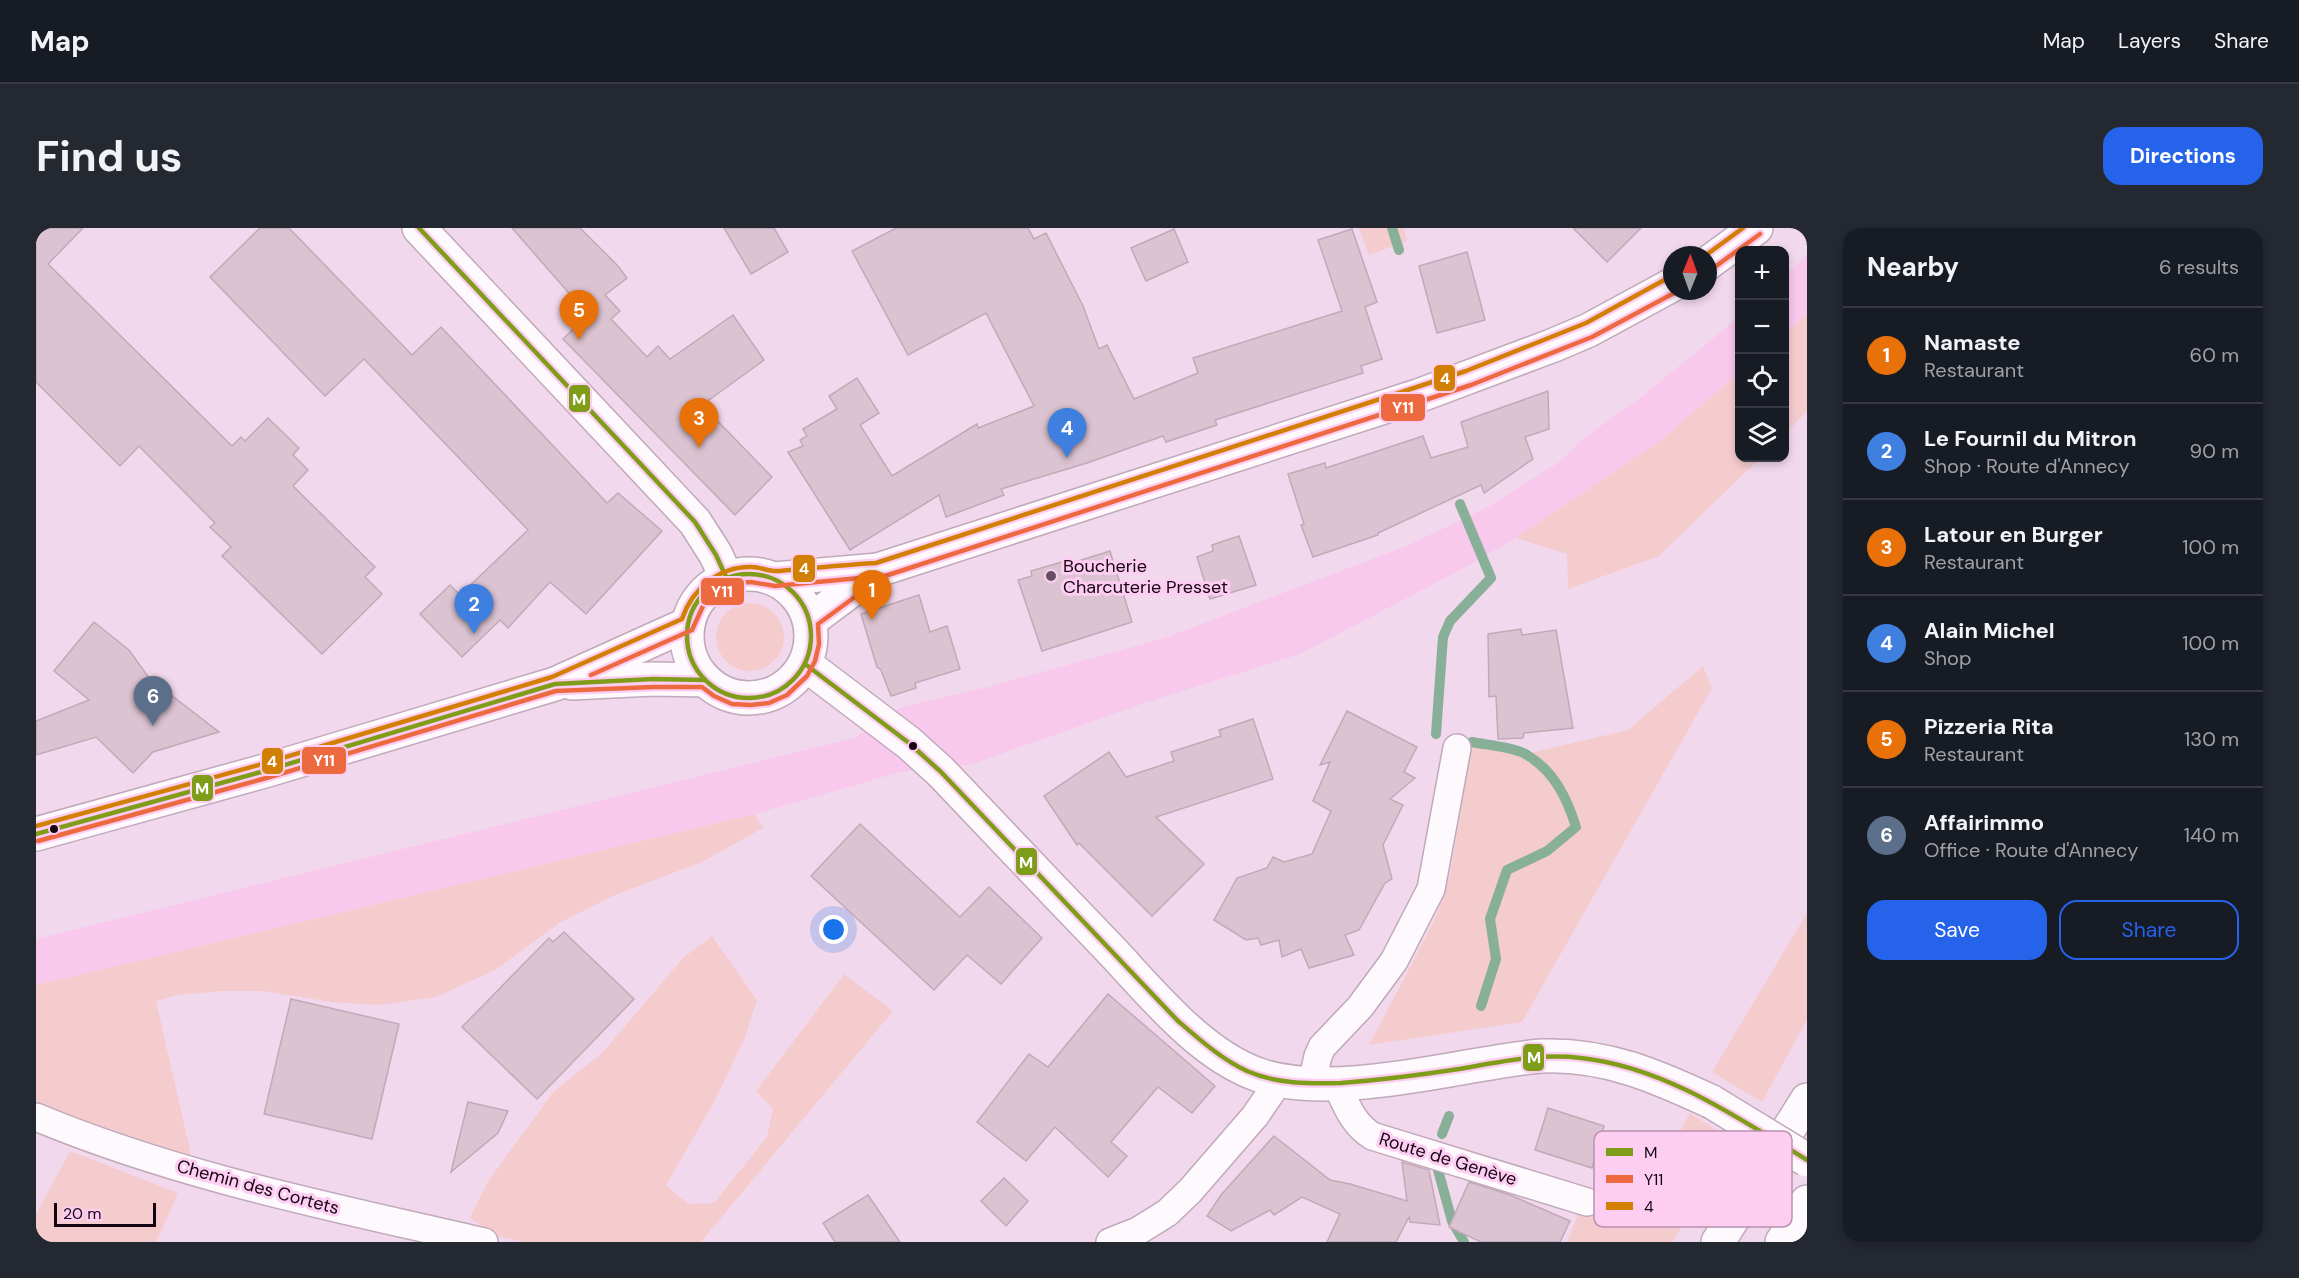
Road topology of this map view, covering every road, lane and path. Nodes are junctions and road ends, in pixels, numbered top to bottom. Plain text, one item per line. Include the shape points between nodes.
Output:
1 (419, 228) edge
2 (1756, 228) edge
3 (1717, 256) edge
4 (1663, 290) edge
5 (878, 570) junction
6 (727, 579) junction
7 (774, 579) junction
8 (810, 621) junction
9 (688, 624) junction
10 (805, 664) junction
11 (705, 680) junction
12 (555, 684) junction
13 (1457, 748) dead end
14 (36, 834) edge
15 (1279, 1080) junction
16 (1324, 1083) junction
17 (1807, 1100) edge
18 (36, 1117) edge
19 (1760, 1131) edge
20 (1788, 1131) edge
21 (1792, 1151) edge
22 (1807, 1160) edge
23 (1587, 1202) dead end
24 (1807, 1202) edge
25 (1792, 1226) edge
26 (1727, 1227) edge
27 (1791, 1227) edge
28 (1139, 1237) edge
29 (484, 1242) edge
30 (1110, 1242) edge
31 (1718, 1242) edge
32 (1782, 1242) edge

1 - 6 main road via 695,522
2 - 3 main road
4 - 5 main road via 1580,334 1468,378
5 - 7 main road
5 - 8 main road
6 - 7 main road via 743,574
6 - 9 main road via 702,596
7 - 8 main road via 797,596
8 - 10 main road via 812,643
9 - 11 main road via 689,654
9 - 12 main road
10 - 11 main road via 783,689 759,698 726,694
10 - 15 main road via 941,772 1174,1017 1230,1062
11 - 12 main road
12 - 14 main road
13 - 16 street via 1431,889 1395,961 1360,1007 1322,1047 1318,1056
15 - 16 main road
15 - 28 street via 1255,1116 1190,1191
16 - 19 main road, bridge via 1447,1071 1522,1058 1604,1061 1632,1068 1712,1102
16 - 23 street, Route de Genève via 1353,1121 1372,1136
17 - 20 main road
18 - 29 street, Chemin des Cortets via 93,1140 230,1182
21 - 22 main road, bridge
24 - 25 main road
26 - 31 main road
27 - 32 main road
28 - 30 street

